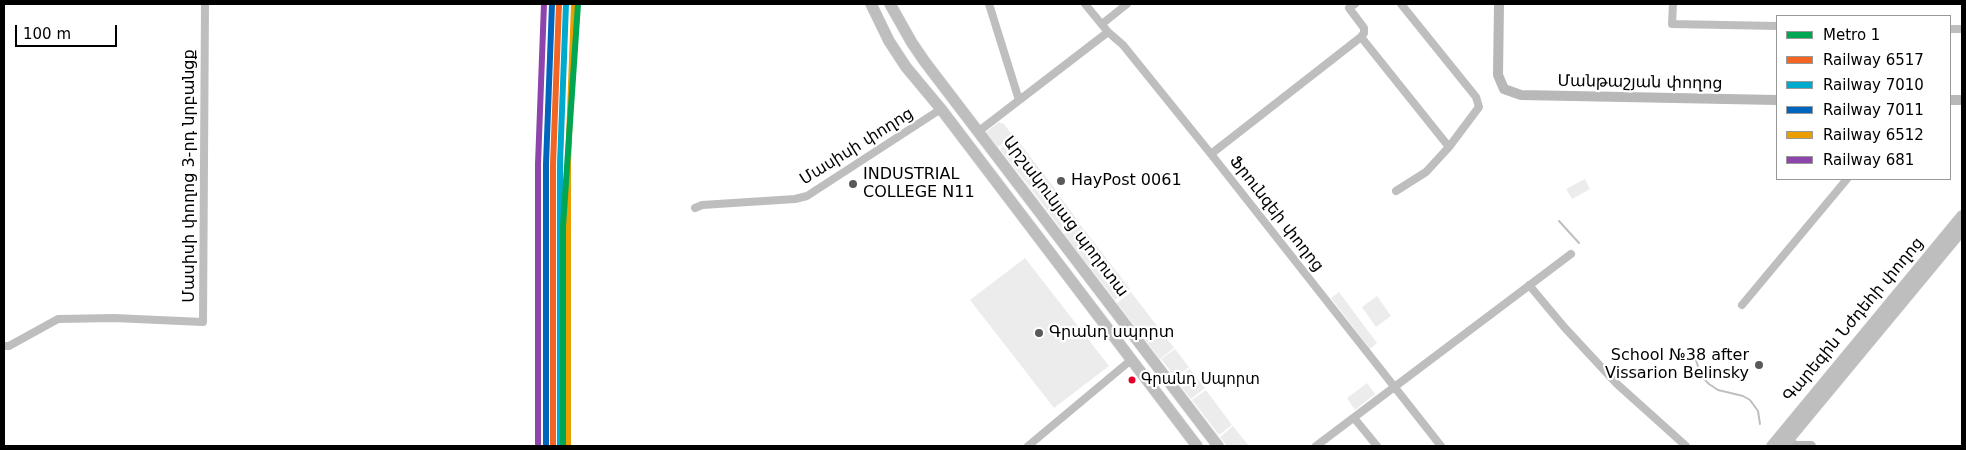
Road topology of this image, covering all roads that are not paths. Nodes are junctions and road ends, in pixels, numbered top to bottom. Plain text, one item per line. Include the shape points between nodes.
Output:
1 (205, 4) edge
2 (871, 4) edge
3 (890, 4) edge
4 (989, 4) edge
5 (1085, 4) edge
6 (1127, 4) edge
7 (1401, 4) edge
8 (1499, 4) edge
9 (1673, 4) edge
10 (1352, 6) edge
11 (1102, 24) junction
12 (1776, 26) edge
13 (1108, 32) junction
14 (1361, 37) junction
15 (955, 99) junction
16 (1019, 100) junction
17 (1776, 100) edge
18 (941, 109) junction
19 (979, 131) junction
20 (1449, 147) junction
21 (1211, 154) junction
22 (1846, 180) edge
23 (1396, 191) dead end
24 (695, 208) dead end
25 (1962, 216) edge
26 (1962, 230) edge
27 (1570, 254) dead end
28 (1529, 285) junction
29 (1742, 305) dead end
30 (4, 346) edge
31 (1145, 349) junction
32 (1131, 360) junction
33 (1394, 387) junction
34 (1354, 418) junction
35 (1780, 443) edge
36 (1028, 446) edge
37 (1197, 446) edge
38 (1218, 446) edge
39 (1316, 446) edge
40 (1377, 446) edge
41 (1441, 446) edge
42 (1686, 446) edge
43 (1811, 446) edge

1 - 30 street, Մասիսի փողոց 3-րդ նրբանցք via 203,322 58,319
2 - 18 main road, Արշակունյաց պողոտա via 895,51
3 - 15 main road, Արշակունյաց պողոտա via 912,43
4 - 16 street
5 - 11 street, Ֆրունզեի փողոց
6 - 11 street
7 - 20 street via 1479,103
8 - 17 street, Մանթաշյան փողոց via 1498,75 1504,89 1521,95
9 - 12 street via 1672,24
10 - 14 street via 1364,28
11 - 13 street, Ֆրունզեի փողոց
13 - 16 street
13 - 21 street, Ֆրունզեի փողոց via 1123,45
14 - 20 street
14 - 21 street
15 - 18 main road
15 - 19 main road, Արշակունյաց պողոտա
16 - 19 street
18 - 24 street, Մասիսի փողոց via 807,196 794,200
18 - 32 main road, Արշակունյաց պողոտա
19 - 31 main road, Արշակունյաց պողոտա
20 - 23 street via 1426,172
21 - 33 street, Ֆրունզեի փողոց
22 - 29 street
25 - 35 main road, Գարեգին Նժդեհի փողոց
26 - 35 main road, Գարեգին Նժդեհի փողոց
27 - 28 street
28 - 33 street
28 - 42 street via 1617,384
31 - 32 main road
31 - 38 main road, Արշակունյաց պողոտա
32 - 36 street
32 - 37 main road, Արշակունյաց պողոտա
33 - 34 street
33 - 41 street, Ֆրունզեի փողոց
34 - 39 street
34 - 40 street
35 - 43 street

